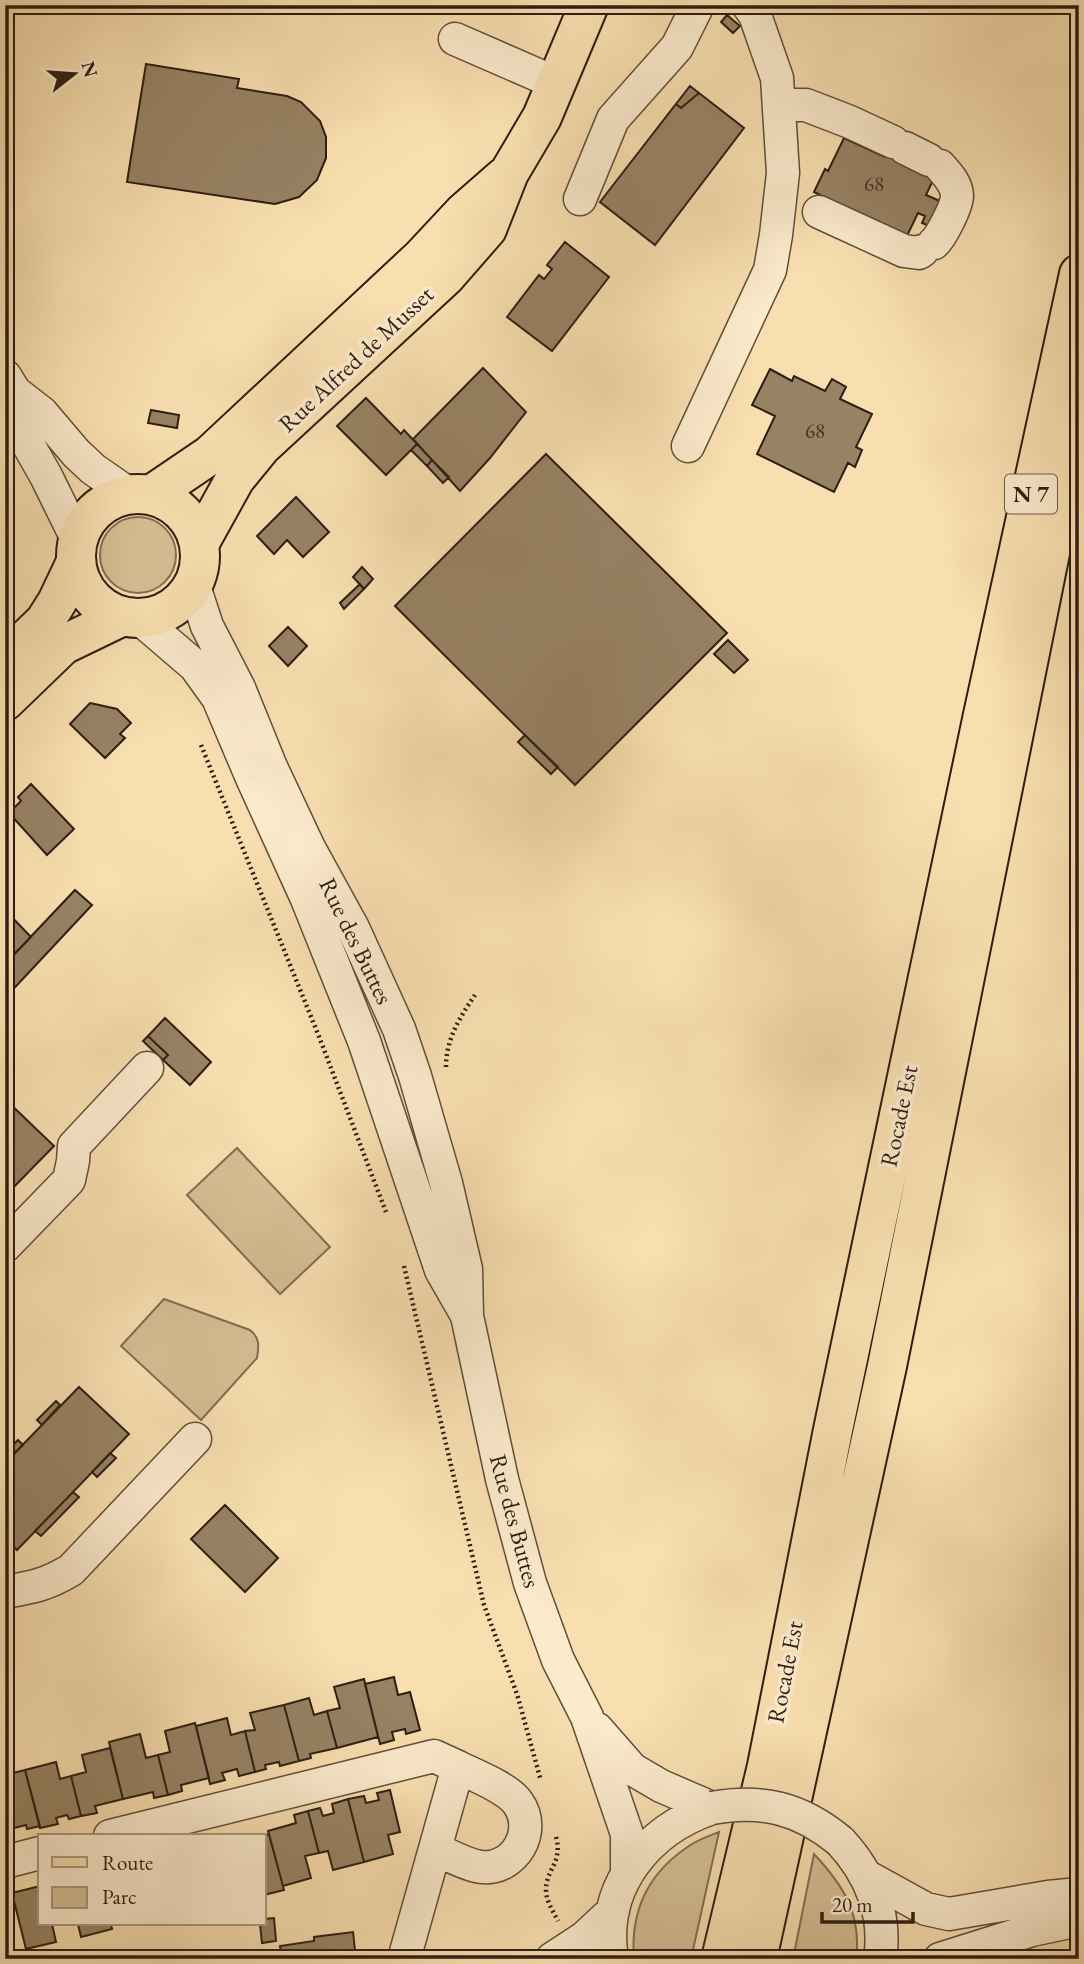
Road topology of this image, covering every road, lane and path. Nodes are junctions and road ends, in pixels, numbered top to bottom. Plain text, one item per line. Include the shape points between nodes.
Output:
1 (589, 5) edge
2 (698, 5) edge
3 (748, 5) edge
4 (455, 39) dead end
5 (556, 83) junction
6 (779, 105) junction
7 (509, 173) junction
8 (580, 199) dead end
9 (802, 204) junction
10 (1079, 274) edge
11 (9, 389) edge
12 (1079, 408) edge
13 (688, 446) dead end
14 (140, 494) junction
15 (199, 544) junction
16 (77, 552) junction
17 (193, 583) junction
18 (131, 617) junction
19 (5, 660) edge
20 (5, 701) edge
21 (201, 745) dead end
22 (147, 1068) dead end
23 (386, 1213) dead end
24 (5, 1246) edge
25 (404, 1265) dead end
26 (467, 1316) junction
27 (195, 1439) dead end
28 (5, 1592) edge
29 (587, 1717) junction
30 (458, 1767) junction
31 (542, 1785) dead end
32 (712, 1808) junction
33 (118, 1834) edge
34 (556, 1837) dead end
35 (435, 1849) junction
36 (38, 1854) edge
37 (5, 1862) edge
38 (627, 1874) junction
39 (866, 1876) junction
40 (1079, 1887) edge
41 (1063, 1895) edge
42 (613, 1910) junction
43 (1079, 1920) edge
44 (561, 1928) dead end
45 (404, 1959) edge
46 (552, 1959) edge
47 (612, 1959) edge
48 (721, 1959) edge
49 (757, 1959) edge
50 (880, 1959) edge
51 (940, 1959) edge

1 - 5 main road, Rue Alfred de Musset
2 - 8 street via 677,47 613,119
3 - 6 street via 777,78
4 - 5 street
5 - 7 main road, Rue Alfred de Musset
6 - 9 street via 783,173
6 - 9 street via 806,105 917,154 952,180 957,197 943,233 919,253 904,251
7 - 14 main road, Rue Alfred de Musset via 210,456
7 - 15 main road, Rue Alfred de Musset via 487,229 446,276 262,446 235,479
9 - 13 street
10 - 48 main road, Rocade Est / N 7 via 833,1430 767,1766
11 - 14 street via 42,413 93,469
11 - 16 street via 16,423 46,476
12 - 49 main road, Rocade Est via 887,1366
14 - 15 main road via 164,499 177,508
14 - 16 main road via 96,510 88,519
15 - 17 main road via 200,561
16 - 18 main road via 86,591 109,611
16 - 19 main road via 57,603
17 - 18 main road via 176,605 162,613
17 - 26 street, Rue des Buttes via 207,626 282,790 399,1029 432,1133 466,1269
18 - 20 main road via 63,645
18 - 26 street, Rue des Buttes via 195,666 218,698 364,1041 442,1270
21 - 23 path
22 - 24 street via 74,1146 69,1180
25 - 31 path via 484,1605 517,1694
26 - 29 street, Rue des Buttes via 530,1583 558,1660
27 - 28 street via 71,1570 51,1582
29 - 32 street, Rue des Buttes via 632,1769
29 - 38 street, Rue des Buttes via 627,1834
30 - 33 street via 434,1756
30 - 35 street
30 - 35 street via 510,1794 519,1804 526,1829 515,1854 492,1867 479,1867
32 - 38 street via 665,1831
32 - 39 street, bridge via 752,1804 802,1816 840,1841
34 - 44 path via 560,1850 546,1888
35 - 45 street
36 - 37 street
38 - 42 street
39 - 41 street via 926,1909 949,1914
39 - 50 street via 881,1921
40 - 41 street
42 - 46 street via 584,1938
42 - 47 street
43 - 51 street

